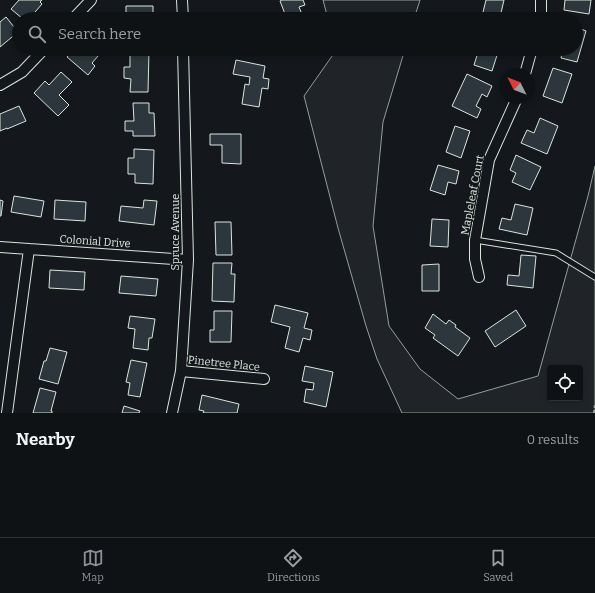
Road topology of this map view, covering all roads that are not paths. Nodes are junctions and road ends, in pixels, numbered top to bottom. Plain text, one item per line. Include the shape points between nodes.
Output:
1 (91, 0) edge
2 (182, 0) edge
3 (541, 0) edge
4 (80, 12) edge
5 (183, 12) edge
6 (541, 12) edge
7 (37, 56) edge
8 (183, 56) edge
9 (530, 56) edge
10 (527, 68) edge
11 (0, 85) edge
12 (514, 104) edge
13 (475, 240) junction
14 (0, 247) edge
15 (29, 249) junction
16 (188, 260) junction
17 (479, 277) dead end
18 (595, 277) edge
19 (181, 371) junction
20 (264, 379) dead end
21 (7, 413) edge
22 (172, 413) edge

1 - 4 street
2 - 5 street
3 - 6 street
7 - 11 street via 22,72
8 - 16 street, Spruce Avenue
9 - 10 street
12 - 13 street, Mapleleaf Court via 489,160
13 - 17 street, Mapleleaf Court via 475,259
13 - 18 lane via 556,253
14 - 15 street, Colonial Drive
15 - 16 street, Colonial Drive
15 - 21 street
16 - 19 street, Spruce Avenue
19 - 20 street, Pinetree Place
19 - 22 street, Spruce Avenue

